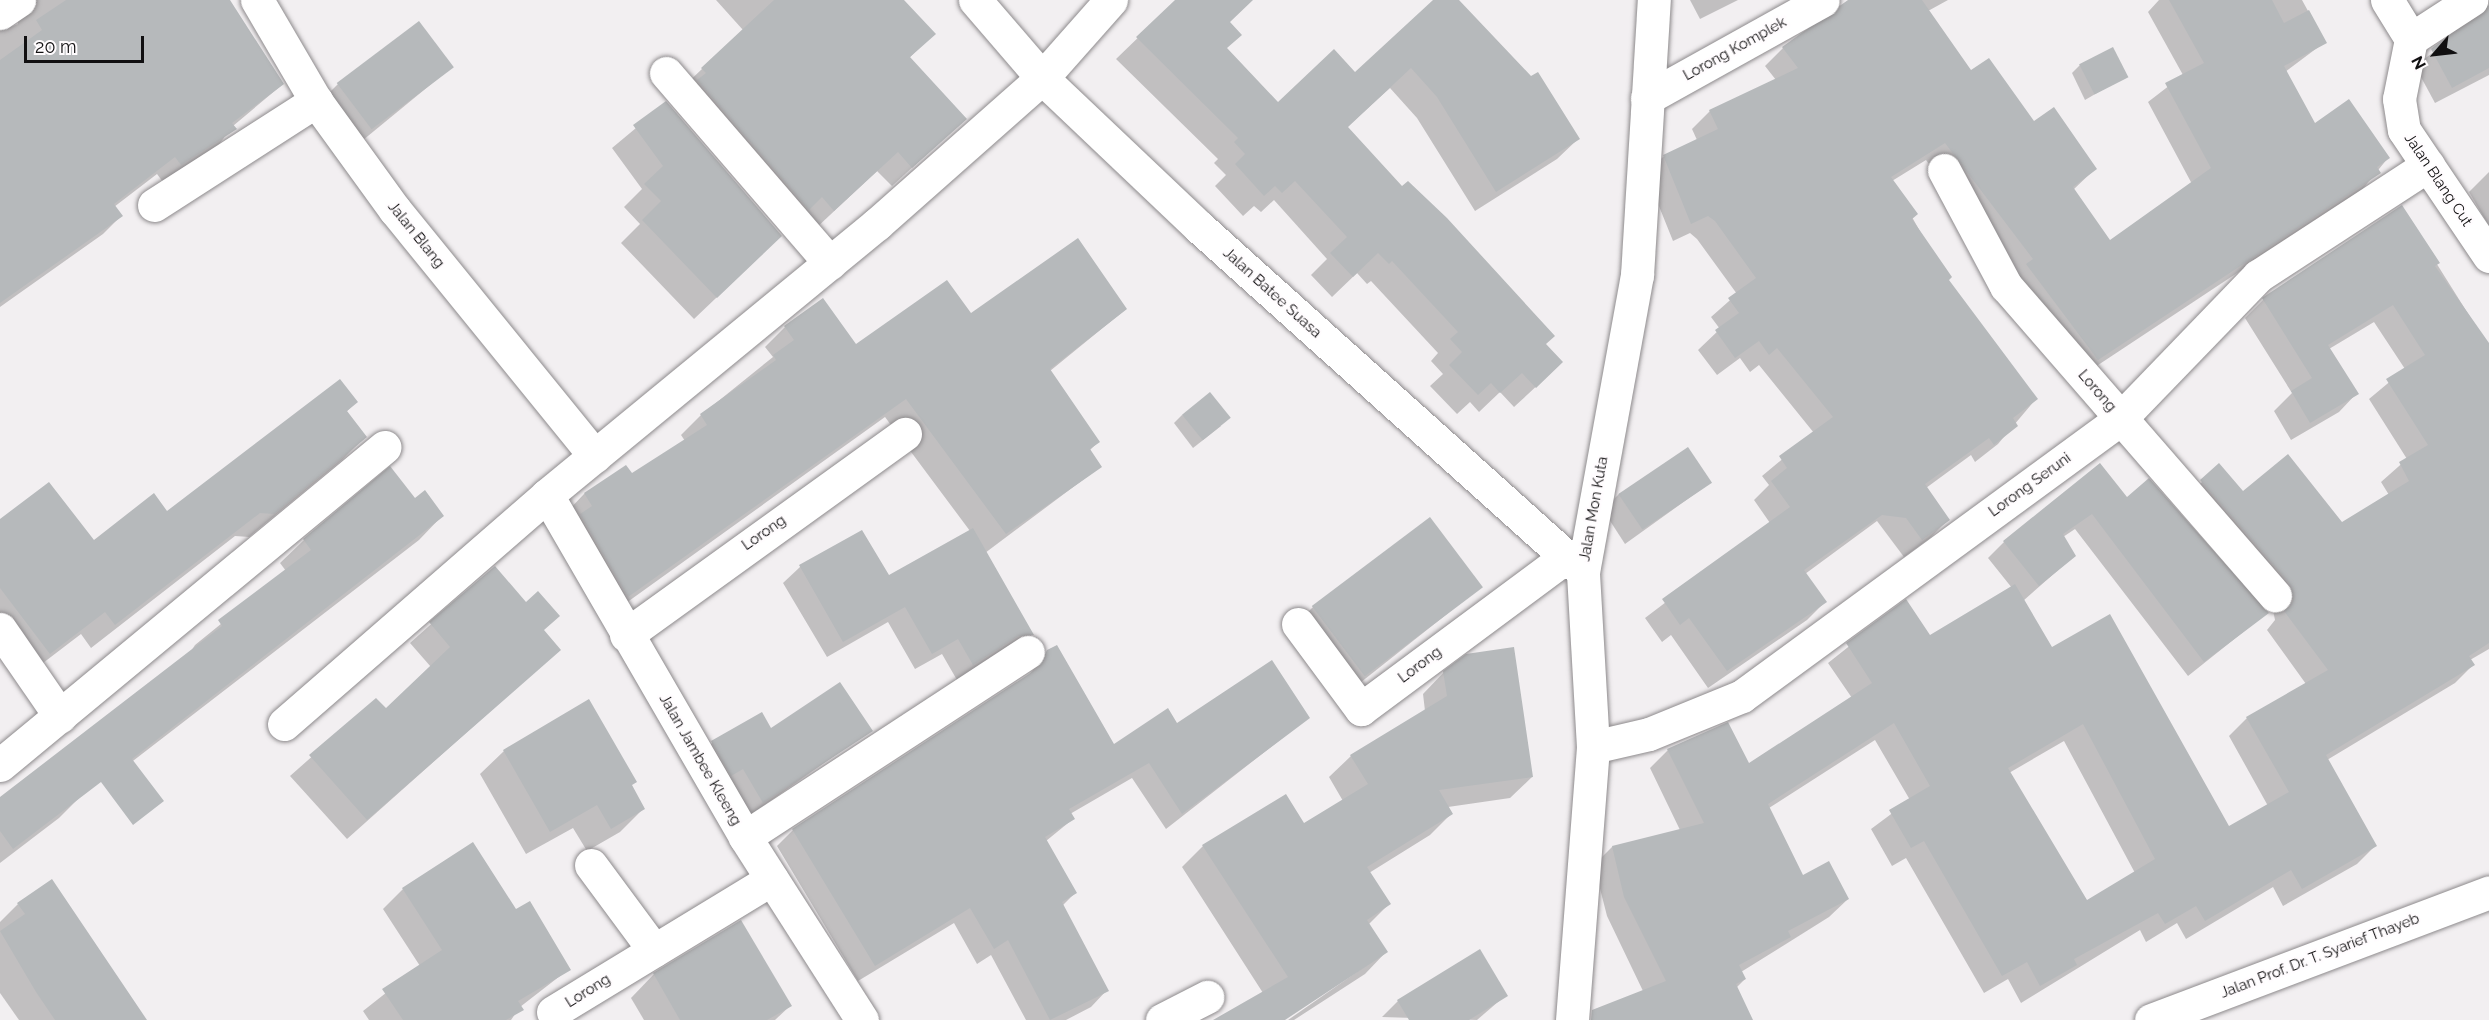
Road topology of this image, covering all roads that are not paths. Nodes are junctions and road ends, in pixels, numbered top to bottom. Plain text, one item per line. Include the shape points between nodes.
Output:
1 (19, 0) edge
2 (257, 0) edge
3 (975, 0) edge
4 (1112, 0) edge
5 (1654, 0) edge
6 (1823, 0) edge
7 (2387, 0) edge
8 (2471, 0) edge
9 (0, 13) edge
10 (2411, 39) junction
11 (666, 73) dead end
12 (1042, 78) junction
13 (1647, 98) junction
14 (316, 102) junction
15 (2428, 165) junction
16 (1944, 170) dead end
17 (154, 205) dead end
18 (2489, 256) edge
19 (830, 263) junction
20 (2120, 418) junction
21 (905, 434) dead end
22 (384, 447) dead end
23 (595, 456) junction
24 (547, 495) junction
25 (1574, 565) junction
26 (2275, 595) dead end
27 (1298, 624) dead end
28 (0, 629) edge
29 (626, 635) junction
30 (1028, 652) dead end
31 (60, 716) junction
32 (284, 724) dead end
33 (1593, 747) junction
34 (0, 765) edge
35 (745, 837) junction
36 (591, 865) dead end
37 (772, 879) junction
38 (2489, 892) edge
39 (654, 950) junction
40 (1207, 997) dead end
41 (553, 1012) dead end
42 (862, 1020) edge
43 (1162, 1020) edge
44 (1572, 1020) edge
45 (2151, 1020) edge

1 - 9 street
2 - 14 street, Jalan Blang
3 - 12 street, Jalan Batee Suasa
4 - 12 street
5 - 13 street, Jalan Mon Kuta
6 - 13 street, Lorong Komplek
7 - 10 street
8 - 10 street
10 - 15 street, Jalan Blang Cut via 2399,99 2404,130
11 - 19 street
12 - 19 street
12 - 25 street, Jalan Batee Suasa
13 - 25 street, Jalan Mon Kuta via 1636,275
14 - 17 street
14 - 23 street, Jalan Blang via 395,210
15 - 18 street, Jalan Blang Cut
15 - 20 street, Lorong Seruni via 2258,276
16 - 20 street, Lorong via 2006,286
19 - 23 street
20 - 26 street, Lorong
20 - 33 street, Lorong Seruni via 1742,696 1649,734
21 - 29 street, Lorong
22 - 31 street
23 - 24 street
24 - 29 street, Jalan Jambee Kleeng
24 - 32 street
25 - 27 street, Lorong via 1361,709
25 - 33 street, Jalan Mon Kuta
28 - 31 street
29 - 35 street, Jalan Jambee Kleeng
30 - 35 street
31 - 34 street
33 - 44 street, Jalan Mon Kuta
35 - 37 street, Jalan Jambee Kleeng
36 - 39 street
37 - 39 street, Lorong
37 - 42 street, Jalan Jambee Kleeng
38 - 45 street, Jalan Prof. Dr. T. Syarief Thayeb
39 - 41 street, Lorong
40 - 43 street

